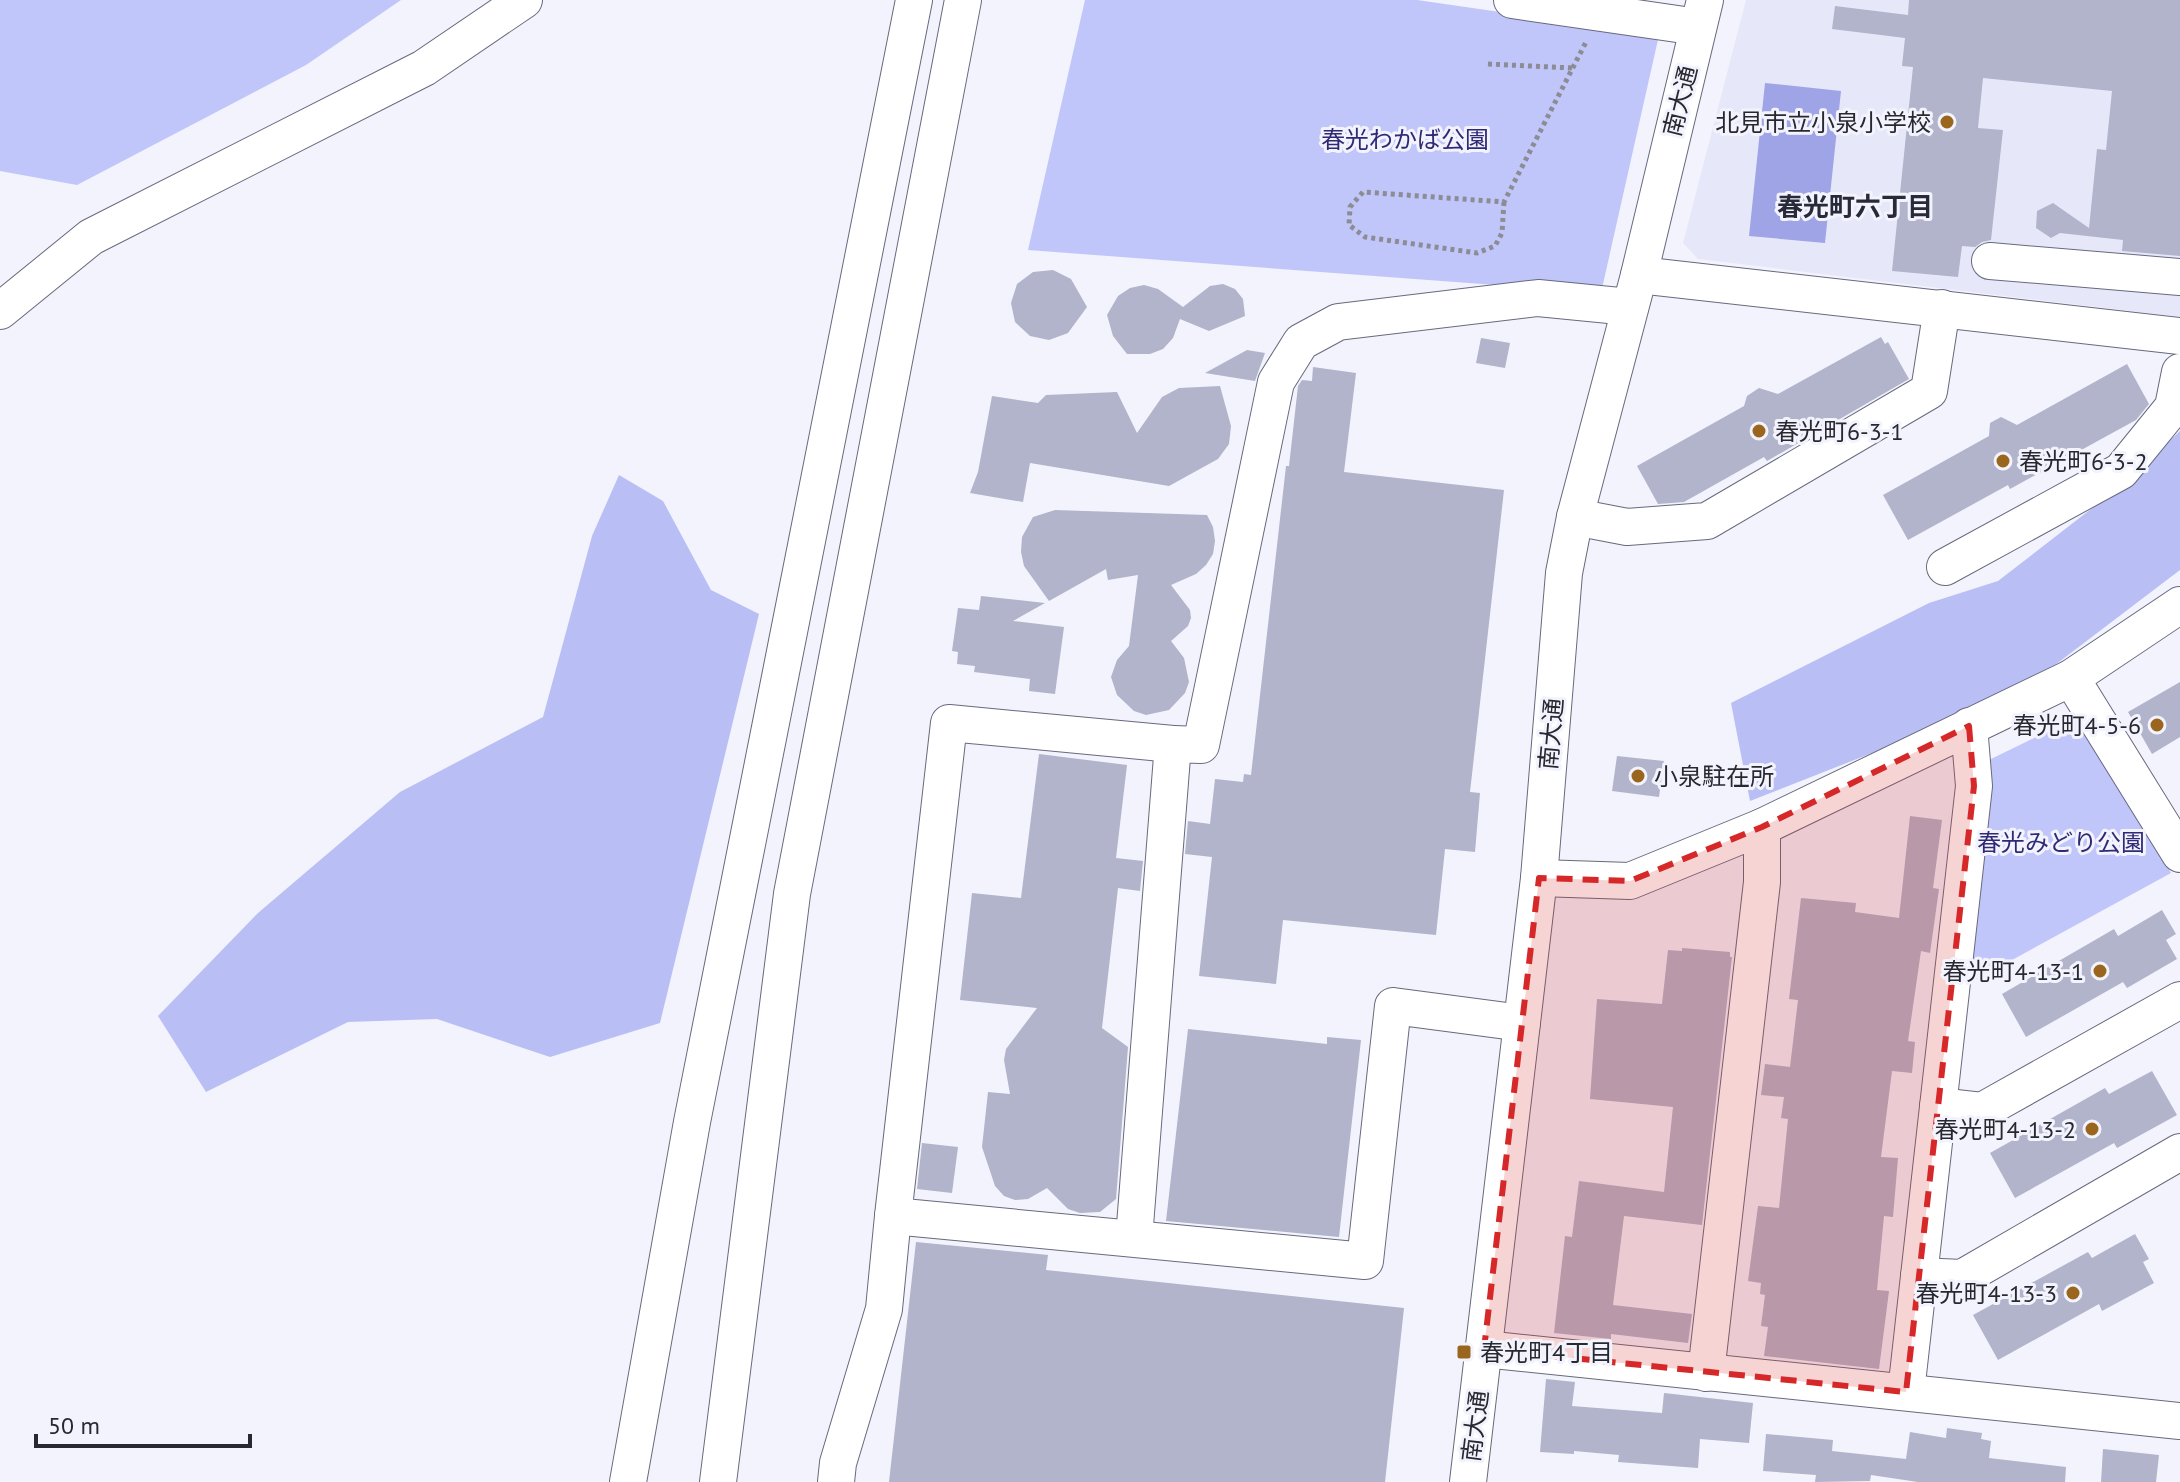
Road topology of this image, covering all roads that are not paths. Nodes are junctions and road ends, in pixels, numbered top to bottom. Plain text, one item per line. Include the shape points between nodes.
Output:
1 (524, 0) edge
2 (914, 0) edge
3 (963, 0) edge
4 (1512, 0) edge
5 (1702, 14) edge
6 (1990, 261) dead end
7 (2118, 272) junction
8 (2180, 277) edge
9 (1634, 291) junction
10 (1942, 308) junction
11 (0, 311) edge
12 (2113, 328) junction
13 (2180, 336) edge
14 (2180, 372) edge
15 (1575, 517) junction
16 (1945, 567) dead end
17 (2180, 605) edge
18 (2071, 678) junction
19 (1969, 726) junction
20 (1173, 744) junction
21 (2166, 803) edge
22 (1762, 827) junction
23 (2180, 854) edge
24 (1539, 878) junction
25 (2180, 1000) edge
26 (1522, 1023) junction
27 (1938, 1106) junction
28 (2180, 1152) edge
29 (893, 1216) junction
30 (1134, 1238) junction
31 (1919, 1276) junction
32 (1484, 1349) junction
33 (1706, 1373) junction
34 (1906, 1392) junction
35 (2180, 1421) edge
36 (628, 1482) edge
37 (718, 1482) edge
38 (836, 1482) edge
39 (1468, 1482) edge

1 - 11 street via 424,68 91,237
2 - 36 street via 695,1106
3 - 37 street via 792,894
4 - 5 street via 1601,13
5 - 9 street, 南大通
6 - 7 street
7 - 8 street
7 - 12 street
9 - 10 street
9 - 15 street, 南大通
9 - 20 street via 1338,322 1301,342 1276,382 1201,745
10 - 12 street
10 - 15 street via 1929,391 1707,521 1627,527
12 - 13 street
14 - 16 street via 2173,407 2121,471
15 - 24 street, 南大通 via 1564,573
17 - 18 street
18 - 19 street
18 - 21 street
19 - 22 street
19 - 27 street via 1974,786
20 - 29 street via 949,723
20 - 30 street
21 - 23 street
22 - 24 street via 1630,881
22 - 33 street via 1762,882
24 - 26 street, 南大通
25 - 27 street via 1982,1111
26 - 30 street via 1393,1006 1365,1261
26 - 32 street, 南大通
27 - 31 street
28 - 31 street via 1962,1278
29 - 30 street
29 - 38 street via 884,1309
31 - 34 street
32 - 33 street
32 - 39 street, 南大通
33 - 34 street
34 - 35 street

